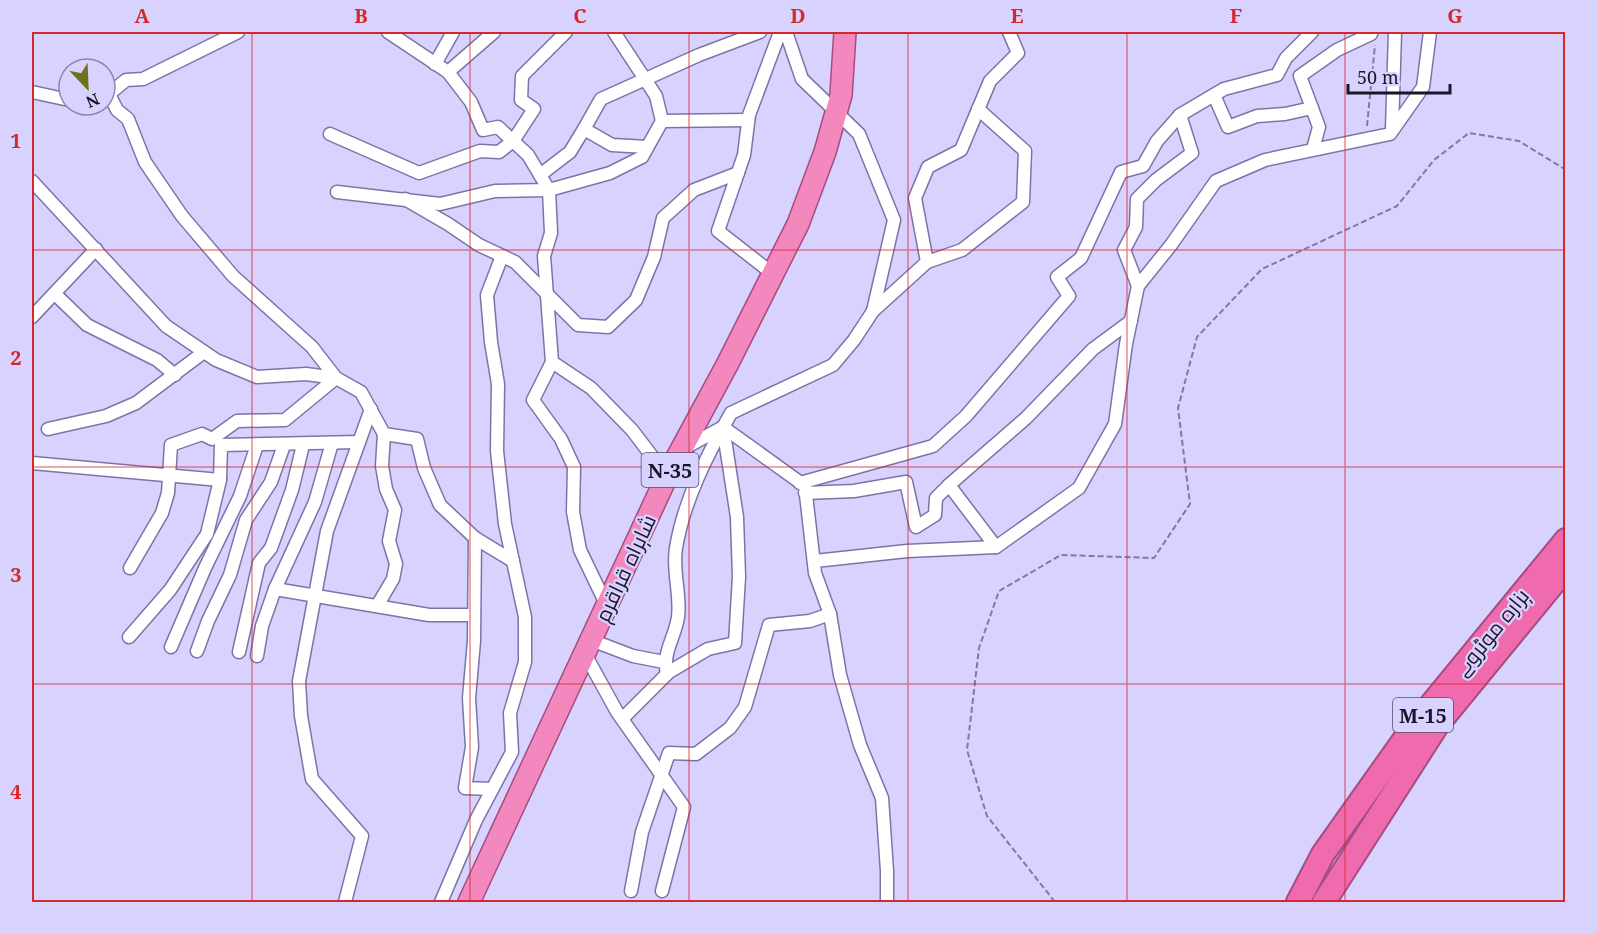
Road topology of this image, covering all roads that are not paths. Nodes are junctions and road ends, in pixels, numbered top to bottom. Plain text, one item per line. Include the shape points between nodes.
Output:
1 (238, 32) edge
2 (388, 32) edge
3 (453, 32) edge
4 (494, 32) edge
5 (566, 32) edge
6 (614, 32) edge
7 (760, 32) edge
8 (780, 32) edge
9 (786, 32) edge
10 (845, 32) edge
11 (1010, 32) edge
12 (1311, 32) edge
13 (1395, 32) edge
14 (1430, 32) edge
15 (1371, 34) road end
16 (435, 64) junction
17 (448, 72) junction
18 (645, 79) junction
19 (117, 87) edge
20 (32, 92) edge
21 (1214, 95) junction
22 (57, 97) edge
23 (1312, 108) junction
24 (978, 109) junction
25 (117, 110) edge
26 (836, 112) junction
27 (1180, 115) junction
28 (748, 120) junction
29 (662, 121) junction
30 (584, 129) junction
31 (1392, 130) junction
32 (330, 134) dead end
33 (513, 141) junction
34 (647, 147) junction
35 (1313, 149) junction
36 (738, 174) junction
37 (540, 175) junction
38 (32, 181) edge
39 (549, 190) junction
40 (337, 192) dead end
41 (405, 199) junction
42 (96, 249) junction
43 (502, 256) junction
44 (927, 262) junction
45 (773, 274) junction
46 (1138, 286) junction
47 (55, 294) junction
48 (548, 294) junction
49 (873, 311) junction
50 (32, 316) edge
51 (1131, 321) junction
52 (204, 352) junction
53 (552, 362) junction
54 (175, 375) junction
55 (336, 378) junction
56 (370, 409) junction
57 (723, 428) junction
58 (48, 429) dead end
59 (384, 434) junction
60 (358, 442) junction
61 (332, 443) junction
62 (257, 445) junction
63 (284, 445) junction
64 (303, 445) junction
65 (681, 450) junction
66 (32, 463) edge
67 (169, 475) junction
68 (667, 476) junction
69 (220, 480) junction
70 (949, 485) junction
71 (803, 488) junction
72 (474, 538) junction
73 (1566, 540) edge
74 (996, 547) junction
75 (513, 561) junction
76 (814, 561) junction
77 (129, 568) dead end
78 (1566, 568) edge
79 (275, 589) junction
80 (315, 596) junction
81 (377, 606) junction
82 (607, 606) junction
83 (830, 614) junction
84 (474, 615) junction
85 (129, 637) dead end
86 (171, 646) dead end
87 (588, 647) junction
88 (197, 651) dead end
89 (239, 652) dead end
90 (257, 656) dead end
91 (665, 668) junction
92 (622, 719) junction
93 (660, 774) junction
94 (492, 789) junction
95 (631, 891) dead end
96 (662, 891) dead end
97 (345, 903) edge
98 (441, 903) edge
99 (469, 903) edge
100 (886, 903) edge
101 (1298, 903) edge
102 (1324, 903) edge

1 - 19 street via 143,79 126,80
2 - 16 street
3 - 16 street
4 - 17 street
5 - 33 street via 522,76 521,100 534,109
6 - 18 street
7 - 18 street
8 - 28 street
9 - 26 street via 802,79
10 - 26 highway, شاہراہ قراقرم / N-35 via 841,95
11 - 24 street via 1018,53 990,81
12 - 21 street via 1286,58 1277,75
13 - 31 street
14 - 31 street via 1423,87
15 - 23 street via 1337,50 1300,76
16 - 17 street
17 - 33 street via 471,102 483,130 498,127
18 - 29 street via 656,96
18 - 30 street via 602,99
20 - 22 street
21 - 23 street via 1228,127 1257,116
21 - 27 street
23 - 35 street via 1319,127
24 - 44 street via 961,150 928,167 915,198
24 - 44 street via 1025,151 1023,202 962,250
25 - 55 street via 128,119 145,162 182,216 233,276 312,347
26 - 45 highway, شاہراہ قراقرم / N-35 via 798,224
26 - 49 street via 859,134 894,220
27 - 46 street via 1192,153 1137,200 1136,227 1124,250
27 - 71 street via 1157,141 1143,166 1121,172 1081,258 1057,277 1069,296 966,416 933,446
28 - 29 street
28 - 36 street
29 - 34 street
30 - 34 street via 612,145
30 - 37 street via 570,152
31 - 35 street via 1390,134
32 - 33 street via 419,173 480,151 499,152
33 - 37 street via 528,155
34 - 39 street via 642,157 610,173
35 - 46 street via 1265,160 1216,181
36 - 45 street via 718,231
36 - 48 street via 694,190 663,218 654,257 636,300 608,327 578,325
37 - 39 street
38 - 42 street
39 - 41 street via 495,191 440,204
39 - 48 street via 551,233 544,256
40 - 41 street
41 - 43 street
42 - 47 street
42 - 52 street via 166,326
43 - 48 street via 515,262
43 - 75 street via 487,295 498,384 497,451
44 - 49 street
45 - 65 highway, شاہراہ قراقرم / N-35
46 - 51 street
47 - 50 street
47 - 54 street via 87,325 157,360
48 - 53 street
49 - 57 street via 833,365 731,412
51 - 70 street via 1093,349 1026,418
51 - 74 street via 1115,424 1079,488
52 - 54 street
52 - 55 street via 256,377 306,374
53 - 68 street via 591,388 632,430
53 - 82 street via 533,400 561,439 574,467 573,512 580,550
54 - 58 street via 136,403 106,416
55 - 56 street via 361,392
55 - 67 street via 285,420 237,421 212,439 202,434 171,445
56 - 59 street
56 - 60 street
57 - 65 street
57 - 71 street
57 - 91 street via 693,485 676,550 678,617
57 - 91 street via 737,518 735,643 708,649
59 - 72 street via 417,439 440,506
59 - 81 street via 382,466 395,510 389,541 396,564 393,579
60 - 61 street
60 - 80 street via 327,531
61 - 64 street
61 - 79 street via 315,502
62 - 63 street
62 - 69 street via 221,445
62 - 86 street via 240,496
63 - 64 street
63 - 88 street via 271,482 246,520 230,575
64 - 89 street via 271,548 259,563
65 - 68 highway, شاہراہ قراقرم / N-35
66 - 67 street
67 - 69 street
67 - 77 street via 162,513
68 - 82 highway, شاہراہ قراقرم / N-35
69 - 85 street via 207,534 170,590
70 - 71 street via 936,498 935,515 916,527 906,482 863,490
70 - 74 street
71 - 76 street
72 - 75 street
72 - 84 street
73 - 101 highway, ہزارہ موٹروے / M-15 via 1416,723 1323,854
74 - 76 street
75 - 94 street via 525,617 525,662 510,713 512,752
76 - 83 street
78 - 102 highway, ہزارہ موٹروے / M-15 via 1438,724
79 - 80 street
79 - 90 street
80 - 81 street
80 - 97 street via 299,681 301,716 312,779 362,836
81 - 84 street via 429,615
82 - 87 highway, شاہراہ قراقرم / N-35
83 - 93 street via 810,621 769,625 745,707 730,728 696,754 669,753
83 - 100 street via 840,675 860,745 882,798
84 - 94 street via 469,698 472,747 465,789
87 - 91 street via 633,656
87 - 92 street
87 - 99 highway, شاہراہ قراقرم / N-35
91 - 92 street
92 - 93 street
93 - 95 street via 642,832
93 - 96 street via 684,807
94 - 98 street

